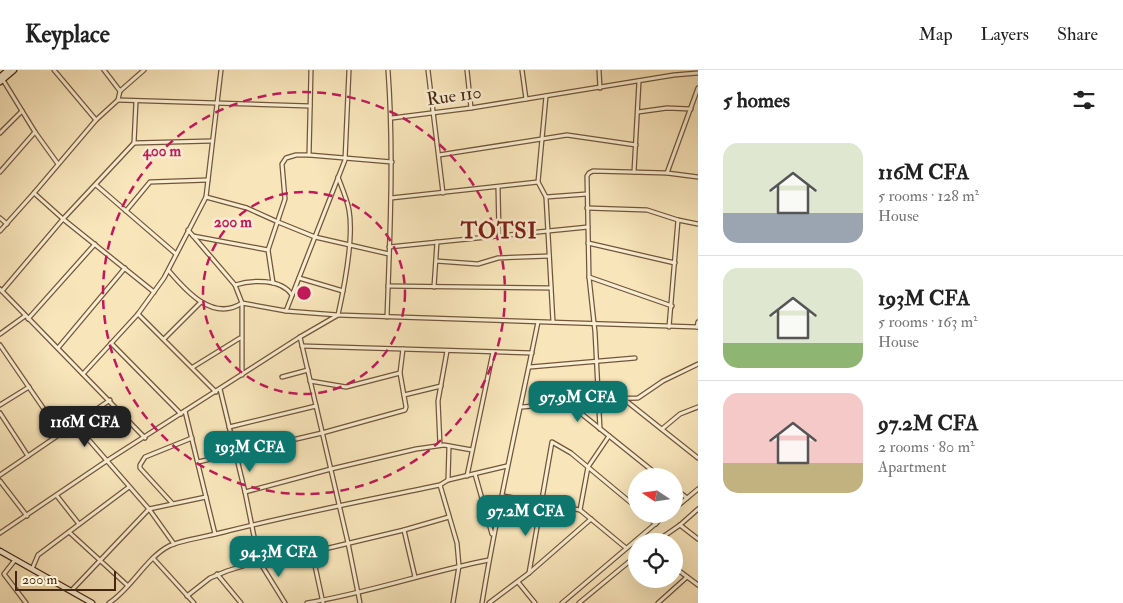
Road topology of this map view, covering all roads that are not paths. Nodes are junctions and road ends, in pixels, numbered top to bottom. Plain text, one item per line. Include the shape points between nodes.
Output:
1 (8, 70) edge
2 (14, 70) edge
3 (54, 70) edge
4 (104, 70) edge
5 (144, 70) edge
6 (221, 70) edge
7 (311, 70) edge
8 (349, 70) edge
9 (388, 70) edge
10 (428, 70) edge
11 (467, 70) edge
12 (522, 70) edge
13 (598, 70) edge
14 (671, 70) edge
15 (698, 73) edge
16 (674, 75) junction
17 (1, 80) edge
18 (639, 81) junction
19 (600, 88) junction
20 (698, 88) edge
21 (120, 91) junction
22 (546, 96) junction
23 (526, 99) junction
24 (118, 100) junction
25 (136, 100) junction
26 (216, 103) junction
27 (310, 106) junction
28 (471, 108) junction
29 (691, 109) junction
30 (22, 112) junction
31 (638, 112) junction
32 (433, 113) junction
33 (392, 118) junction
34 (96, 120) junction
35 (35, 132) junction
36 (0, 133) edge
37 (542, 139) junction
38 (212, 141) junction
39 (134, 143) junction
40 (636, 144) junction
41 (309, 155) junction
42 (439, 155) junction
43 (345, 160) junction
44 (392, 162) junction
45 (58, 164) junction
46 (0, 172) edge
47 (634, 172) junction
48 (667, 174) junction
49 (338, 177) junction
50 (698, 177) edge
51 (208, 180) junction
52 (538, 182) junction
53 (96, 185) junction
54 (498, 187) junction
55 (34, 193) junction
56 (443, 193) junction
57 (587, 194) junction
58 (206, 197) junction
59 (546, 197) junction
60 (391, 198) junction
61 (588, 208) junction
62 (126, 210) junction
63 (0, 218) edge
64 (63, 219) junction
65 (678, 220) junction
66 (278, 222) junction
67 (7, 224) junction
68 (698, 224) edge
69 (588, 227) junction
70 (188, 230) junction
71 (547, 230) junction
72 (0, 231) edge
73 (499, 234) junction
74 (192, 236) junction
75 (315, 236) junction
76 (437, 242) junction
77 (588, 243) junction
78 (95, 244) junction
79 (349, 244) junction
80 (389, 247) junction
81 (268, 250) junction
82 (176, 254) junction
83 (389, 254) junction
84 (549, 256) junction
85 (436, 262) junction
86 (675, 263) junction
87 (124, 268) junction
88 (169, 270) junction
89 (589, 277) junction
90 (299, 278) junction
91 (273, 283) junction
92 (235, 285) junction
93 (388, 286) junction
94 (434, 287) junction
95 (551, 288) junction
96 (1, 290) edge
97 (343, 291) junction
98 (154, 292) junction
99 (292, 295) junction
100 (201, 302) junction
101 (242, 303) junction
102 (672, 306) junction
103 (286, 312) junction
104 (138, 314) junction
105 (338, 315) junction
106 (387, 316) junction
107 (27, 318) junction
108 (538, 322) junction
109 (552, 322) junction
110 (698, 322) edge
111 (594, 324) junction
112 (669, 327) junction
113 (697, 327) edge
114 (0, 334) edge
115 (300, 337) junction
116 (241, 338) junction
117 (164, 339) junction
118 (111, 343) junction
119 (0, 345) edge
120 (302, 346) junction
121 (58, 348) junction
122 (403, 349) junction
123 (447, 351) junction
124 (492, 352) junction
125 (532, 353) junction
126 (635, 358) dead end
127 (596, 362) junction
128 (698, 364) edge
129 (192, 367) junction
130 (530, 367) junction
131 (308, 370) junction
132 (400, 373) junction
133 (83, 374) junction
134 (242, 375) junction
135 (282, 377) dead end
136 (310, 381) junction
137 (441, 386) junction
138 (29, 387) junction
139 (220, 389) junction
140 (216, 392) junction
141 (404, 395) junction
142 (600, 399) junction
143 (624, 399) junction
144 (110, 400) junction
145 (0, 405) edge
146 (316, 406) junction
147 (522, 407) junction
148 (698, 407) edge
149 (185, 412) junction
150 (0, 413) edge
151 (181, 414) junction
152 (75, 424) junction
153 (229, 427) junction
154 (600, 429) junction
155 (662, 429) junction
156 (322, 433) junction
157 (61, 434) junction
158 (608, 436) junction
159 (145, 438) junction
160 (192, 438) junction
161 (440, 445) junction
162 (449, 446) junction
163 (472, 450) junction
164 (236, 454) junction
165 (28, 456) junction
166 (698, 458) edge
167 (108, 460) junction
168 (198, 462) junction
169 (507, 466) junction
170 (588, 467) junction
171 (649, 468) edge
172 (331, 469) junction
173 (475, 474) junction
174 (0, 475) edge
175 (467, 476) junction
176 (448, 480) junction
177 (0, 481) edge
178 (440, 485) junction
179 (129, 487) junction
180 (698, 490) edge
181 (245, 492) junction
182 (683, 495) edge
183 (57, 496) junction
184 (503, 496) junction
185 (206, 497) junction
186 (687, 498) junction
187 (628, 500) edge
188 (683, 501) edge
189 (172, 503) junction
190 (542, 504) junction
191 (340, 506) junction
192 (149, 509) junction
193 (698, 509) edge
194 (580, 510) junction
195 (27, 516) junction
196 (449, 516) junction
197 (592, 519) junction
198 (79, 524) junction
199 (656, 524) edge
200 (252, 525) junction
201 (680, 525) junction
202 (404, 530) junction
203 (69, 532) junction
204 (0, 533) edge
205 (646, 533) edge
206 (668, 533) edge
207 (215, 534) junction
208 (493, 536) junction
209 (698, 539) edge
210 (348, 543) junction
211 (174, 544) junction
212 (626, 548) joint
213 (0, 551) edge
214 (312, 552) junction
215 (154, 558) junction
216 (15, 560) junction
217 (489, 560) junction
218 (100, 561) junction
219 (258, 561) junction
220 (628, 563) edge
221 (459, 566) junction
222 (31, 570) junction
223 (4, 574) junction
224 (217, 574) junction
225 (529, 574) junction
226 (683, 574) edge
227 (0, 577) edge
228 (415, 577) junction
229 (687, 577) junction
230 (518, 582) junction
231 (127, 585) junction
232 (698, 585) edge
233 (71, 590) junction
234 (358, 593) junction
235 (187, 596) junction
236 (323, 602) edge
237 (26, 603) edge
238 (92, 603) edge
239 (109, 603) edge
240 (194, 603) edge
241 (242, 603) edge
242 (285, 603) edge
243 (307, 603) edge
244 (360, 603) edge
245 (453, 603) edge
246 (482, 603) edge
247 (489, 603) edge
248 (535, 603) edge
249 (562, 603) edge
250 (580, 603) edge
251 (658, 603) edge

1 - 17 street
2 - 17 street
3 - 34 street
4 - 21 street
5 - 21 street
6 - 26 street
7 - 27 street
8 - 43 street
9 - 33 street
10 - 32 street
11 - 28 street
12 - 23 street
13 - 19 street
14 - 16 street
15 - 16 street, Rue 110
16 - 18 street, Rue 110
17 - 30 street
18 - 19 street, Rue 110
18 - 31 street
19 - 22 street, Rue 110
20 - 29 street
21 - 24 street
22 - 23 street, Rue 110
22 - 37 street
23 - 28 street, Rue 110
24 - 25 street
24 - 34 street
25 - 26 street
25 - 39 street
26 - 27 street
26 - 38 street
27 - 41 street
28 - 32 street, Rue 110
29 - 31 street
29 - 48 street
30 - 35 street
30 - 36 street
31 - 40 street
32 - 33 street, Rue 110
32 - 42 street
33 - 44 street
34 - 45 street
35 - 45 street
35 - 46 street
37 - 40 street via 569,135
37 - 42 street
37 - 52 street
38 - 39 street
38 - 51 street
39 - 53 street
40 - 47 street
41 - 43 street
41 - 66 street via 296,155 283,162 286,196
42 - 56 street
43 - 44 street
43 - 49 street
44 - 60 street
45 - 55 street
47 - 48 street
47 - 57 street via 590,172
48 - 50 street
49 - 75 street
49 - 79 street via 349,211
51 - 58 street
51 - 62 street via 150,182
52 - 54 street
52 - 59 street
53 - 62 street
53 - 64 street
54 - 56 street
54 - 73 street
55 - 64 street
55 - 67 street
56 - 60 street
57 - 59 street
57 - 61 street
58 - 66 street via 247,208
58 - 70 street
59 - 71 street
60 - 80 street
61 - 65 street via 647,210
61 - 69 street
62 - 82 street
63 - 67 street
64 - 78 street
64 - 96 street
65 - 68 street
65 - 86 street
66 - 75 street
66 - 81 street
67 - 72 street
69 - 71 street
69 - 77 street
70 - 74 street
70 - 82 street
71 - 73 street
71 - 84 street
73 - 76 street
74 - 81 street
74 - 92 street
75 - 79 street
75 - 90 street
76 - 80 street
76 - 85 street
77 - 86 street
77 - 89 street
78 - 87 street
78 - 107 street
79 - 83 street
79 - 97 street
80 - 83 street
81 - 91 street
82 - 88 street
83 - 93 street
84 - 85 street via 498,258 478,264
84 - 95 street
85 - 94 street
86 - 102 street
87 - 98 street
87 - 121 street
88 - 98 street
88 - 100 street
89 - 102 street
89 - 111 street
90 - 97 street
90 - 99 street
91 - 92 street via 251,281
91 - 99 street
92 - 101 street
93 - 94 street
93 - 106 street
94 - 95 street
95 - 109 street
96 - 107 street
97 - 105 street
98 - 104 street
99 - 103 street
100 - 101 street via 228,308
100 - 117 street
101 - 103 street
101 - 116 street
102 - 112 street
103 - 105 street
104 - 117 street
104 - 118 street
105 - 106 street
105 - 115 street
106 - 108 street
107 - 114 street
107 - 121 street
108 - 109 street
108 - 125 street
109 - 111 street
110 - 113 street
111 - 112 street
111 - 127 street
112 - 113 street
115 - 120 street
115 - 134 street
116 - 129 street
116 - 134 street
117 - 129 street
118 - 133 street
118 - 151 street
119 - 138 street
120 - 122 street
120 - 131 street
121 - 133 street
122 - 123 street
122 - 132 street
123 - 124 street
123 - 137 street
124 - 125 street
124 - 163 street
125 - 130 street
126 - 127 street
127 - 130 street
127 - 142 street
128 - 143 street via 638,398
129 - 140 street
130 - 147 street
131 - 135 street
131 - 136 street
132 - 136 street via 346,387
132 - 141 street
133 - 144 street
134 - 139 street
136 - 146 street
137 - 141 street
137 - 161 street via 438,413
138 - 145 street
138 - 157 street
139 - 140 street
139 - 153 street
140 - 149 street
141 - 156 street via 405,410
142 - 143 street
142 - 154 street
143 - 155 street
144 - 152 street
144 - 159 street
146 - 153 street
146 - 156 street
147 - 154 street via 568,403
147 - 169 street
148 - 155 street via 680,414
149 - 151 street
149 - 160 street
150 - 165 street
151 - 159 street
152 - 157 street
152 - 167 street
153 - 164 street
154 - 158 street
155 - 166 street
156 - 164 street
156 - 172 street
157 - 165 street
158 - 170 street
158 - 171 street
159 - 167 street
160 - 168 street
160 - 189 street via 146,457 140,465
161 - 162 street
161 - 172 street
162 - 163 street
162 - 176 street
163 - 175 street
164 - 168 street
164 - 181 street
165 - 174 street
167 - 179 street
167 - 183 street
168 - 185 street
169 - 173 street
169 - 184 street
170 - 187 street
170 - 190 street via 552,442
170 - 194 street
172 - 181 street
172 - 191 street
173 - 175 street
173 - 208 street
175 - 176 street
176 - 178 street
177 - 195 street
178 - 191 street
178 - 196 street
179 - 192 street
179 - 198 street
180 - 186 street
181 - 200 street
182 - 186 street
183 - 195 street
183 - 198 street
184 - 190 street
184 - 208 street
185 - 189 street
185 - 207 street
186 - 188 street
189 - 192 street
190 - 194 street
190 - 225 street
191 - 200 street
191 - 210 street
192 - 211 street
192 - 218 street
193 - 201 street
194 - 197 street
195 - 204 street
196 - 202 street
196 - 221 street via 457,543
197 - 212 street
197 - 225 street
198 - 203 street
199 - 205 street
200 - 207 street
200 - 219 street
201 - 206 street
201 - 209 street
202 - 210 street
202 - 228 street
203 - 218 street
203 - 222 street via 38,555
207 - 211 street
208 - 217 street
210 - 214 street
210 - 234 street
211 - 215 street
212 - 249 street
213 - 216 street
214 - 219 street
214 - 236 street
215 - 231 street
215 - 235 street
216 - 222 street
216 - 223 street
217 - 221 street
217 - 246 street
218 - 231 street
218 - 233 street
219 - 224 street
219 - 242 street
220 - 250 street
221 - 228 street
221 - 245 street
222 - 233 street
223 - 227 street
223 - 237 street
224 - 235 street
224 - 241 street
225 - 230 street
226 - 229 street
228 - 234 street
229 - 232 street
229 - 251 street
230 - 247 street
230 - 248 street
231 - 239 street
233 - 238 street
234 - 236 street
234 - 244 street
235 - 240 street
236 - 243 street

